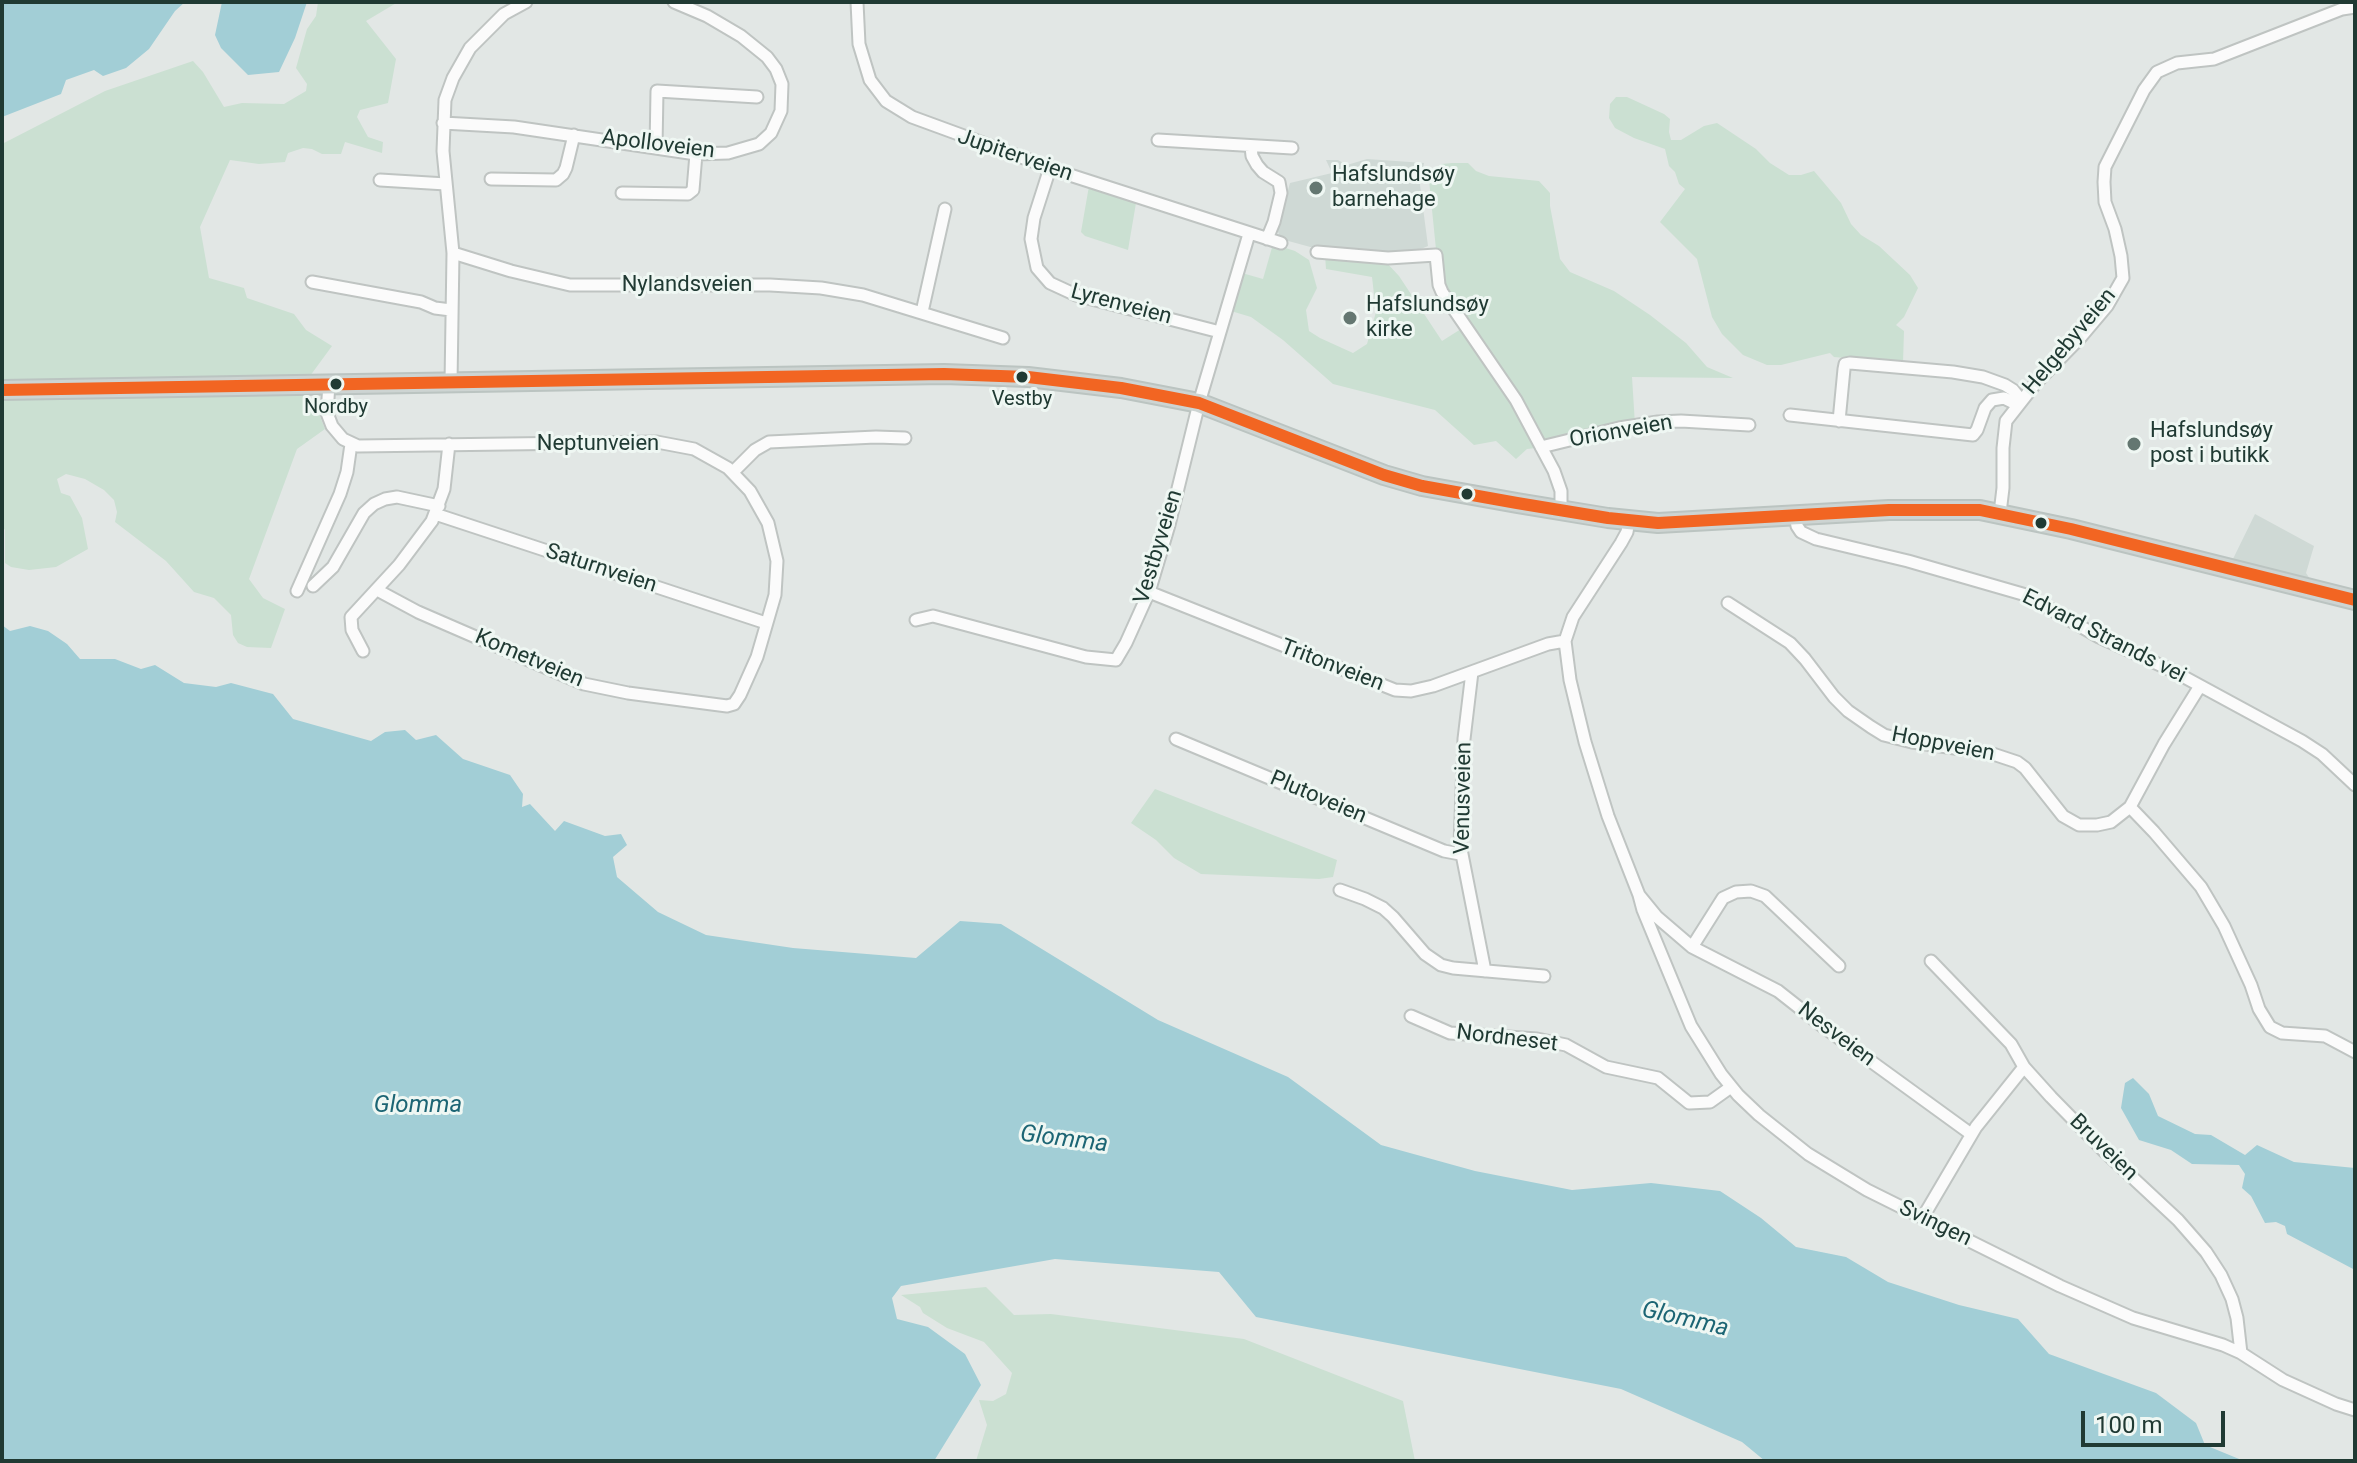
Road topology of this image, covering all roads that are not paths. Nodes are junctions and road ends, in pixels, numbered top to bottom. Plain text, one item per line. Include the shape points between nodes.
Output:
1 (526, 2) edge
2 (674, 2) edge
3 (857, 2) edge
4 (2355, 7) edge
5 (757, 97) dead end
6 (443, 123) junction
7 (574, 135) junction
8 (1158, 140) dead end
9 (1251, 147) junction
10 (656, 148) junction
11 (1292, 148) dead end
12 (696, 154) junction
13 (1050, 168) junction
14 (491, 179) dead end
15 (380, 180) dead end
16 (446, 184) junction
17 (622, 193) dead end
18 (945, 209) dead end
19 (1249, 234) junction
20 (1267, 239) junction
21 (1281, 243) dead end
22 (1317, 252) dead end
23 (453, 253) junction
24 (312, 282) dead end
25 (451, 310) junction
26 (922, 312) junction
27 (1220, 332) junction
28 (1003, 338) dead end
29 (451, 383) junction
30 (329, 384) junction
31 (2, 390) edge
32 (1199, 403) junction
33 (2018, 405) junction
34 (1790, 415) dead end
35 (1839, 421) junction
36 (1749, 425) dead end
37 (905, 438) dead end
38 (351, 444) junction
39 (449, 444) junction
40 (1541, 447) junction
41 (733, 472) junction
42 (437, 510) junction
43 (1561, 511) junction
44 (2000, 513) junction
45 (1795, 515) junction
46 (1629, 521) junction
47 (313, 586) dead end
48 (377, 590) junction
49 (297, 591) dead end
50 (1149, 592) junction
51 (2355, 600) edge
52 (1728, 603) dead end
53 (916, 620) dead end
54 (766, 623) junction
55 (1565, 641) junction
56 (363, 651) dead end
57 (1472, 672) junction
58 (2200, 686) junction
59 (736, 702) joint
60 (1176, 739) dead end
61 (2355, 785) edge
62 (2130, 807) junction
63 (1460, 854) junction
64 (1340, 890) dead end
65 (1639, 895) junction
66 (1680, 938) junction
67 (1692, 947) junction
68 (1660, 950) junction
69 (1931, 961) dead end
70 (1839, 966) dead end
71 (1485, 971) junction
72 (1544, 976) dead end
73 (1411, 1016) dead end
74 (2355, 1052) edge
75 (2024, 1067) junction
76 (1731, 1087) junction
77 (1971, 1134) junction
78 (1923, 1217) junction
79 (2241, 1353) junction
80 (2355, 1410) edge

1 - 6 street via 496,21 464,58 447,91
2 - 12 street, Apolloveien via 741,36 772,63 782,84 781,111 766,139 738,151
3 - 13 street, Jupiterveien via 865,66 886,101 922,122
4 - 33 street, Helgebyveien via 2214,59 2177,63 2157,72 2105,167 2105,202 2123,278 2107,306
5 - 10 street via 657,91
6 - 7 street, Apolloveien
6 - 16 street
7 - 10 street, Apolloveien
7 - 14 street via 566,168 556,180
8 - 9 street
9 - 11 street
9 - 20 street via 1257,165 1279,182 1281,193
10 - 12 street, Apolloveien
12 - 17 street via 691,193
13 - 19 street, Jupiterveien
13 - 27 street, Lyrenveien via 1031,239 1037,268 1050,283 1076,295
15 - 16 street
16 - 23 street
18 - 26 street
19 - 20 street, Jupiterveien
19 - 27 street, Vestbyveien
20 - 21 street, Jupiterveien
22 - 40 street via 1388,258 1436,255 1442,292 1516,400
23 - 25 street
23 - 26 street, Nylandsveien via 570,285 809,287
24 - 25 street
25 - 29 street
26 - 28 street, Nylandsveien
27 - 32 street, Vestbyveien
29 - 30 main road
29 - 32 main road via 975,375 1060,380
30 - 31 main road
30 - 38 street via 329,419
32 - 43 main road via 1404,481
32 - 50 street, Vestbyveien
33 - 35 street, Helgebyveien via 2004,398 1992,400 1973,435
33 - 35 street, Helgebyveien via 2013,390 1983,377 1847,363
33 - 44 street, Helgebyveien via 2004,429
34 - 35 street, Helgebyveien
36 - 40 street, Orionveien via 1658,422
37 - 41 street via 769,442
38 - 39 street, Neptunveien
38 - 49 street via 340,494
39 - 41 street, Neptunveien via 666,443 705,454
39 - 42 street
40 - 43 street via 1561,491
41 - 54 street, Neptunveien via 759,505 774,542 777,578
42 - 47 street, Saturnveien via 397,497 374,504 333,567
42 - 48 street
42 - 54 street, Saturnveien
43 - 46 main road
44 - 45 main road via 1939,509
44 - 51 main road
45 - 46 main road
45 - 58 street, Edvard Strands vei via 1801,532 1816,539 2026,595
46 - 55 street via 1621,543 1573,617
48 - 56 street via 351,617
48 - 59 street, Kometveien via 584,684 723,707
50 - 53 street, Vestbyveien via 1116,660 1086,657 933,616
50 - 57 street, Tritonveien via 1395,690 1421,690
52 - 62 street, Hoppveien via 1790,643 1843,706 1884,735 2017,762 2063,816 2079,825 2111,822
54 - 59 street, Neptunveien
55 - 57 street, Tritonveien
55 - 65 street, Nesveien via 1585,742
57 - 63 street, Venusveien
58 - 61 street, Edvard Strands vei via 2314,748
58 - 62 street
60 - 63 street, Plutoveien
62 - 74 street via 2201,887 2270,1027 2325,1036
63 - 71 street, Venusveien
64 - 71 street via 1383,908 1436,963
65 - 66 street, Nesveien
65 - 68 street, Svingen
66 - 67 street, Nesveien
66 - 68 street
67 - 70 street via 1723,898 1751,891 1765,896
67 - 77 street, Nesveien via 1778,991
68 - 76 street, Svingen via 1691,1026
69 - 75 street, Bruveien via 2011,1044
71 - 72 street
73 - 76 street, Nordneset via 1450,1033 1566,1045 1606,1067 1658,1078 1689,1103 1710,1102
75 - 77 street
75 - 79 street, Bruveien via 2206,1252 2232,1299
76 - 78 street, Svingen via 1815,1159
77 - 78 street
78 - 79 street, Svingen via 2110,1309
79 - 80 street, Svingen via 2283,1380

